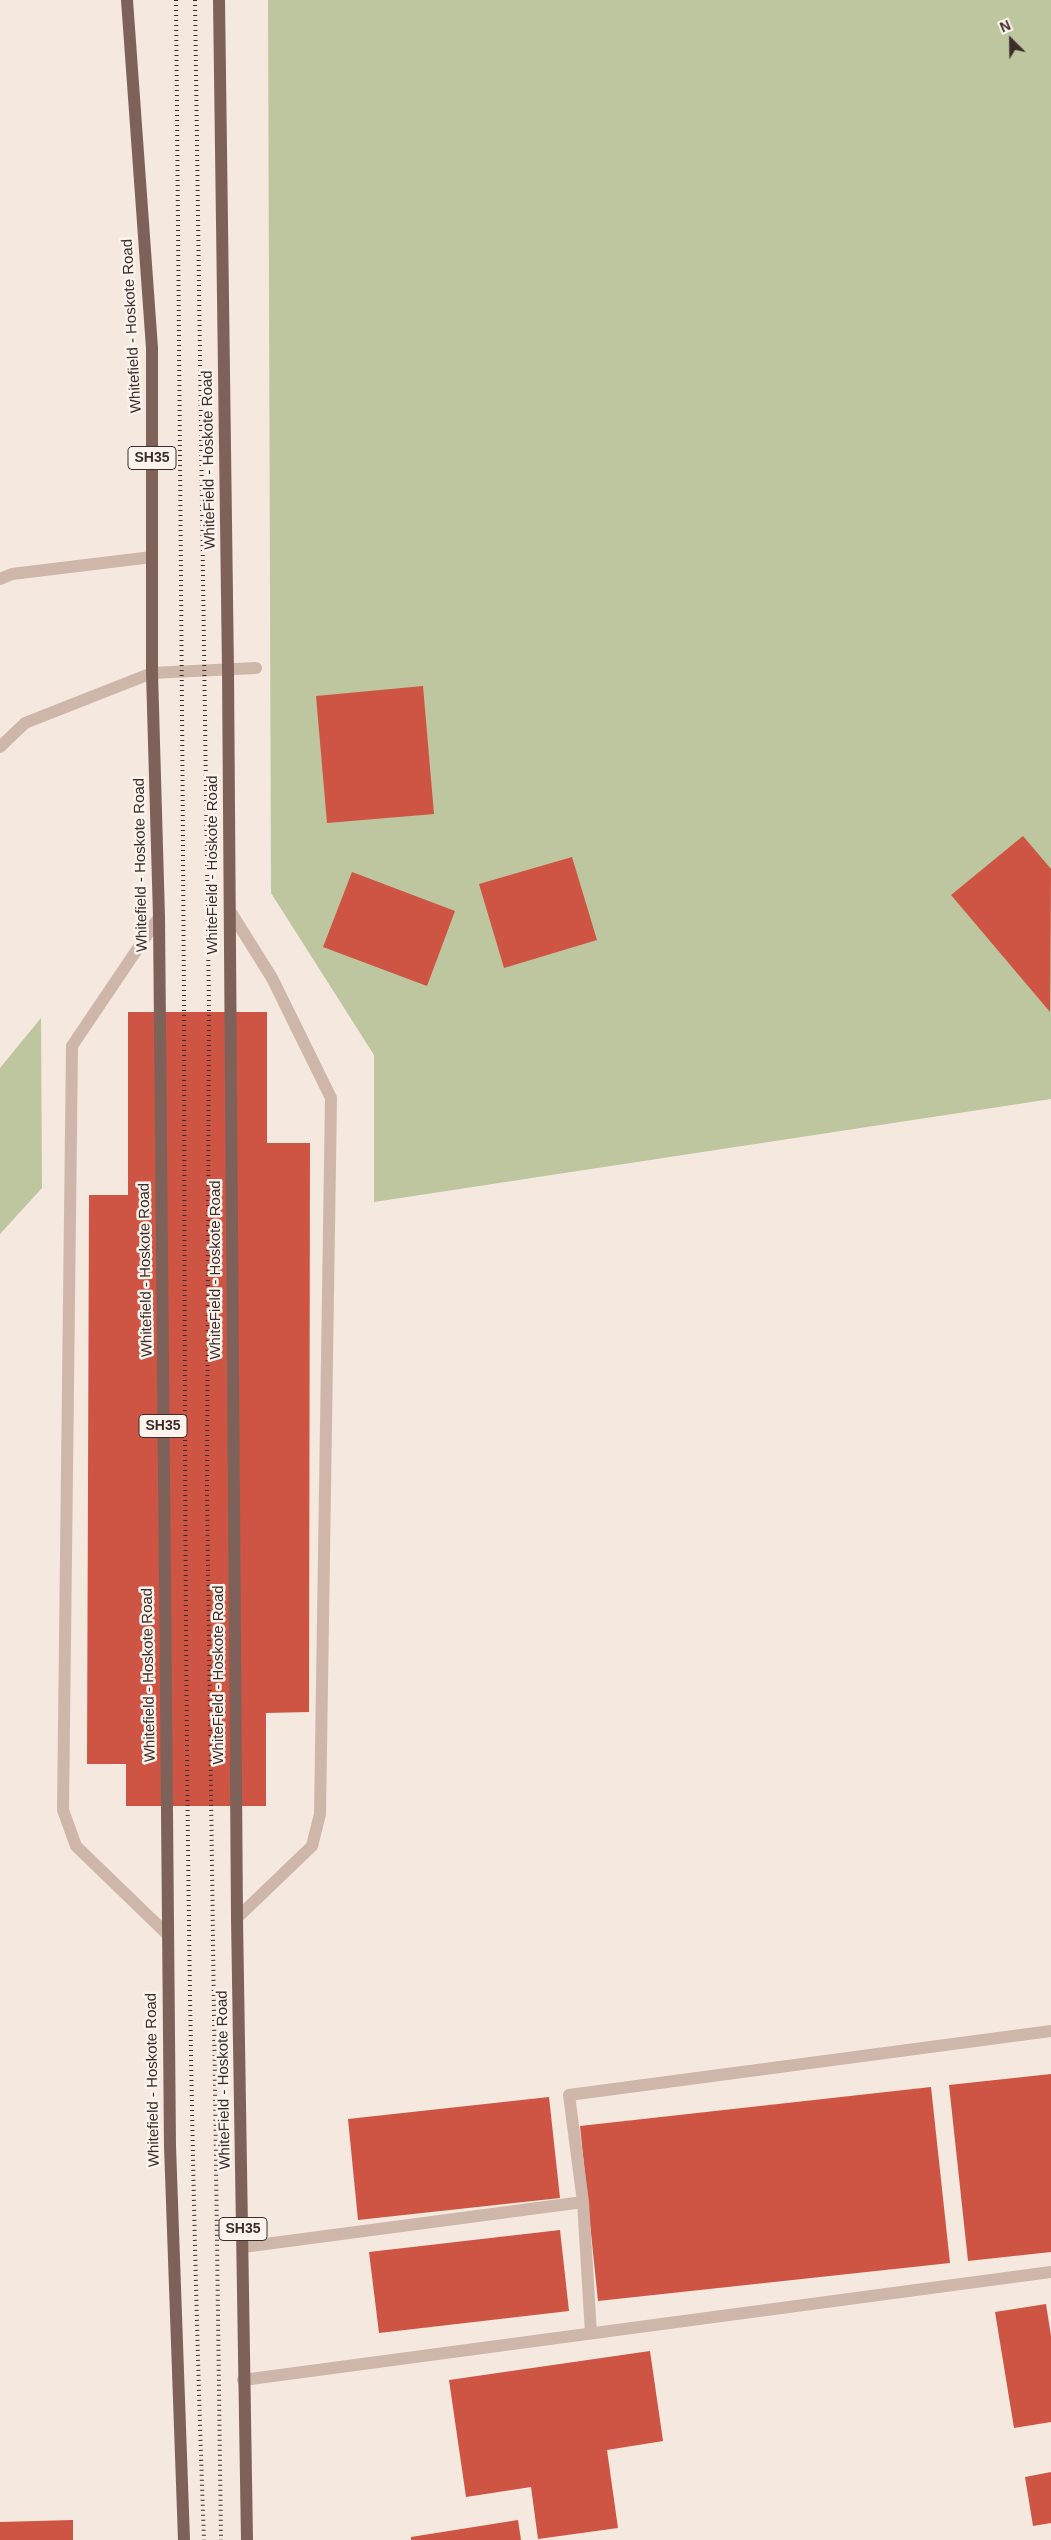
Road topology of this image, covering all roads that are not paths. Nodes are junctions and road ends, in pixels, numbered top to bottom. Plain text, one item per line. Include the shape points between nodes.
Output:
1 (127, 0) edge
2 (219, 0) edge
3 (152, 557) junction
4 (0, 579) edge
5 (256, 668) dead end
6 (228, 670) junction
7 (152, 673) junction
8 (0, 747) edge
9 (230, 911) junction
10 (159, 916) junction
11 (237, 1918) junction
12 (168, 1935) junction
13 (1051, 2031) edge
14 (583, 2202) junction
15 (244, 2247) junction
16 (1051, 2272) edge
17 (591, 2333) junction
18 (243, 2380) junction
19 (184, 2540) edge
20 (247, 2540) edge

1 - 3 main road, Whitefield - Hoskote Road / SH35 via 152,348
2 - 6 main road, WhiteField - Hoskote Road / SH35
3 - 4 street via 12,574
3 - 7 main road, Whitefield - Hoskote Road / SH35
5 - 6 street
6 - 7 street
6 - 9 main road, WhiteField - Hoskote Road / SH35
7 - 8 street via 25,723
7 - 10 main road, Whitefield - Hoskote Road / SH35
9 - 11 main road, WhiteField - Hoskote Road / SH35
9 - 11 street via 272,978 331,1098 320,1814 312,1846
10 - 12 main road, Whitefield - Hoskote Road / SH35
10 - 12 street via 72,1046 63,1810 76,1846
11 - 15 main road, WhiteField - Hoskote Road / SH35
12 - 19 main road, Whitefield - Hoskote Road / SH35 via 172,2248
13 - 14 street via 569,2096
14 - 15 street
14 - 17 street
15 - 18 main road, WhiteField - Hoskote Road / SH35
16 - 17 street
17 - 18 street
18 - 20 main road, WhiteField - Hoskote Road / SH35

